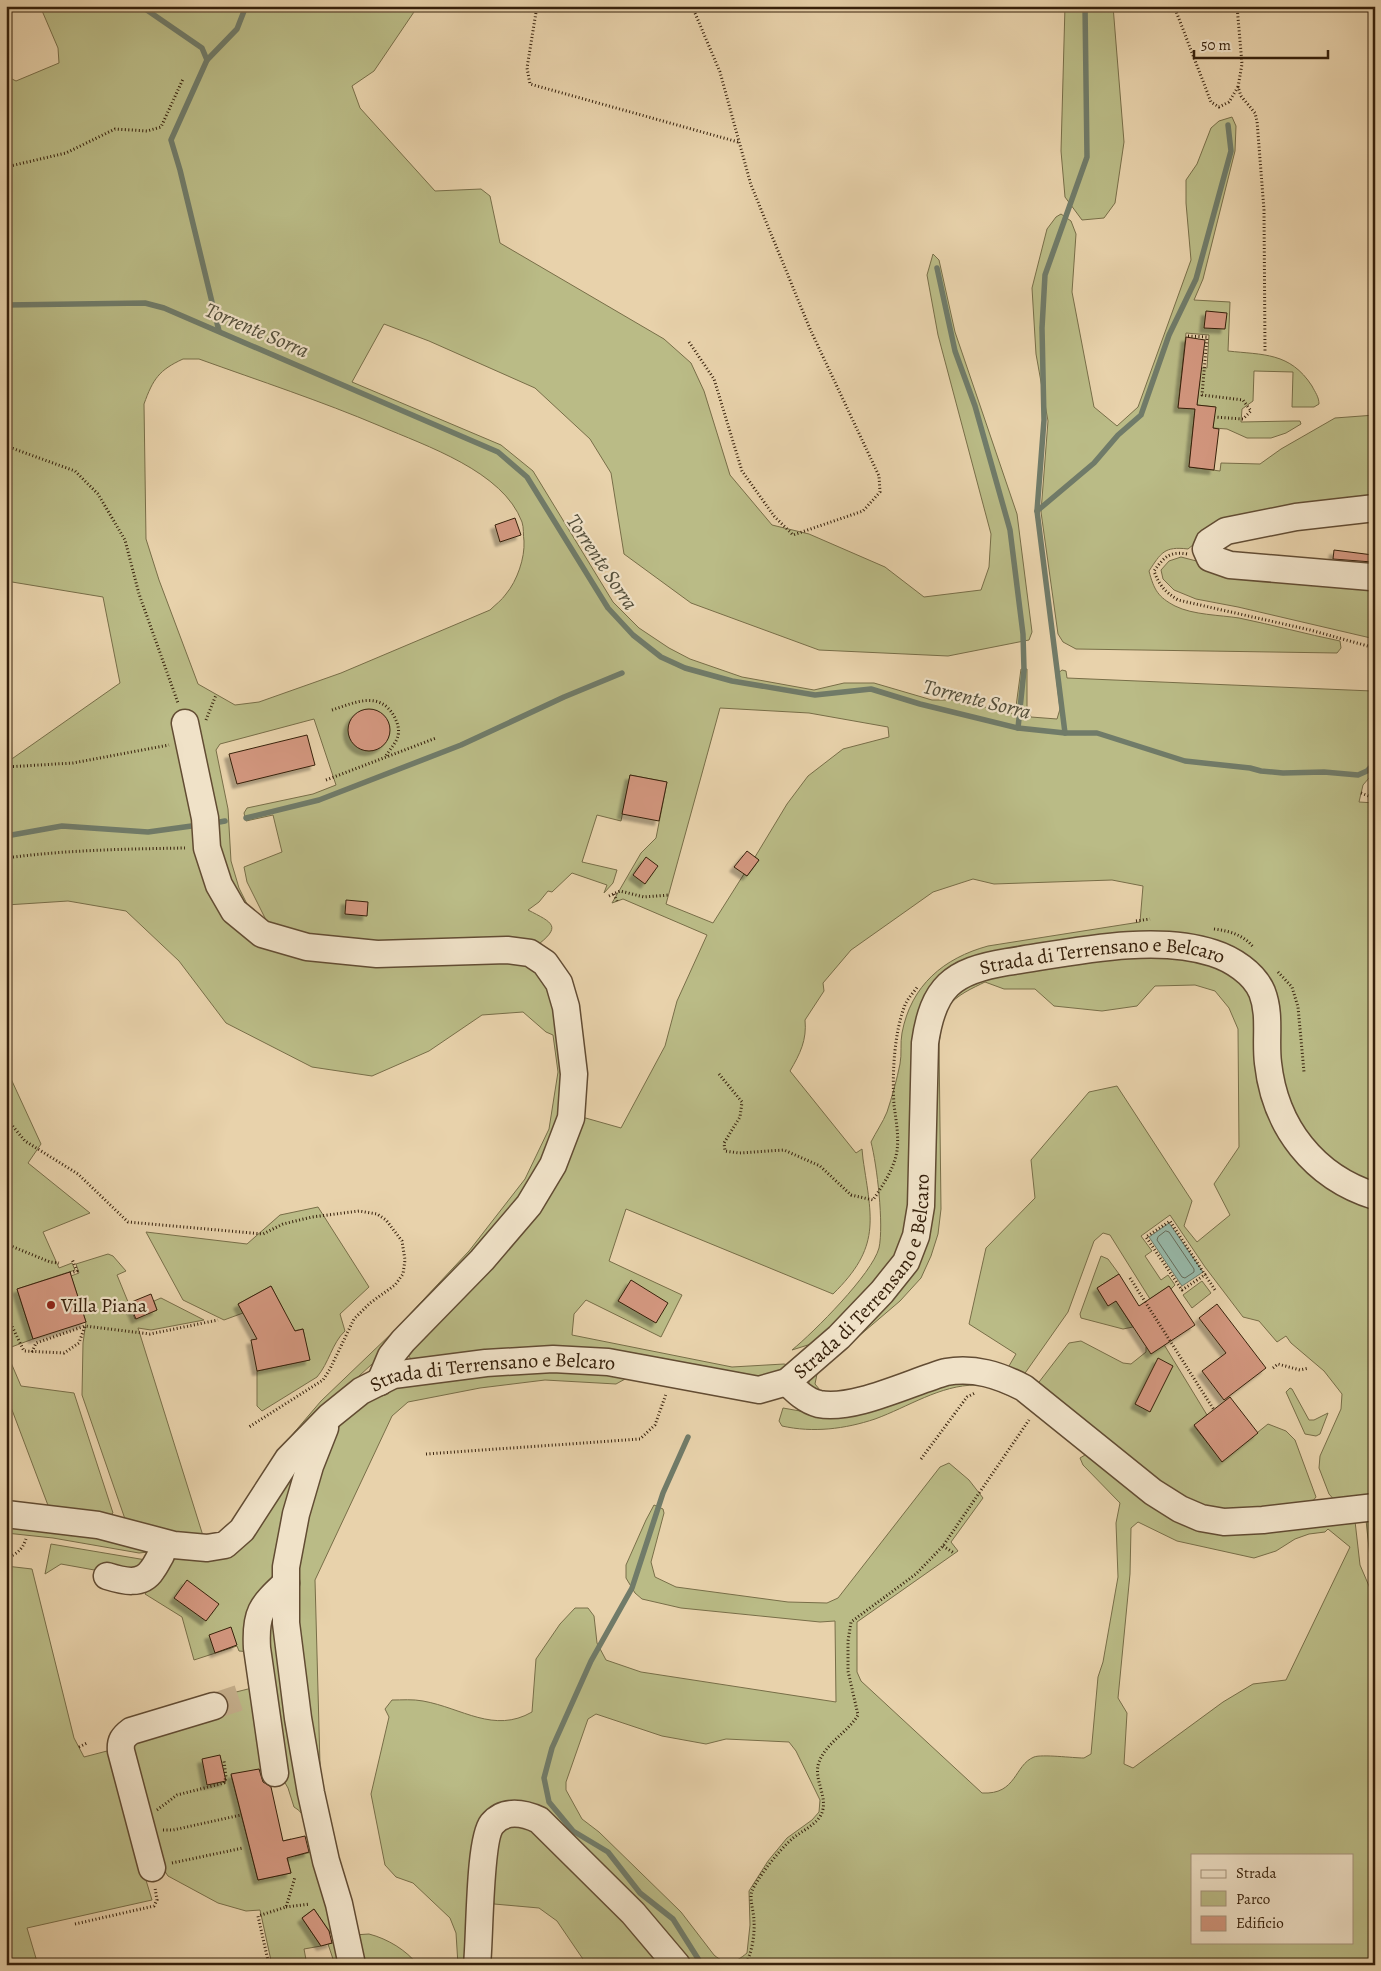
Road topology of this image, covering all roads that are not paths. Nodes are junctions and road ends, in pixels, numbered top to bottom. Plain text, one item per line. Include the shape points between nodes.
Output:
1 (1375, 508) edge
2 (1371, 577) dead end
3 (187, 732) road end
4 (1375, 1196) edge
5 (380, 1382) junction
6 (787, 1382) junction
7 (330, 1416) junction
8 (1375, 1507) edge
9 (6, 1514) edge
10 (161, 1555) dead end
11 (107, 1576) dead end
12 (286, 1583) junction
13 (214, 1706) tunnel mouth
14 (275, 1773) dead end
15 (154, 1875) road end
16 (352, 1965) edge
17 (477, 1965) edge
18 (677, 1965) edge

1 - 2 street via 1296,517 1226,531 1209,542 1206,549 1210,558 1230,565
3 - 5 street via 207,848 219,885 234,911 262,934 307,947 377,954 507,950 530,953 544,962 560,983 574,1074 571,1118 553,1165 529,1205 482,1260 403,1341
4 - 6 street, Strada di Terrensano e Belcaro via 1341,1183 1322,1169 1290,1130 1277,1105 1271,1083 1267,1010 1261,990 1250,975 1233,961 1212,952 1152,945 1126,946 971,970 948,984 935,1001 928,1020 921,1206 916,1236 906,1262 838,1337
5 - 6 street, Strada di Terrensano e Belcaro via 394,1374 427,1369 553,1359 608,1362 759,1390
5 - 7 street, Strada di Terrensano e Belcaro via 361,1391
6 - 8 street via 800,1395 818,1403 835,1405 855,1403 946,1372 976,1370 1015,1383 1042,1401 1153,1492 1201,1518 1224,1522
7 - 9 street, Strada di Terrensano e Belcaro via 288,1459 242,1530 225,1545 207,1548 174,1544 98,1525
7 - 12 street via 310,1466 296,1514
10 - 11 street via 145,1578 124,1581
12 - 14 street via 261,1611 256,1630 260,1691
12 - 16 street via 286,1623 300,1727 326,1861
13 - 15 street via 131,1731 120,1743
17 - 18 street via 488,1834 492,1824 515,1813 538,1820 633,1913

